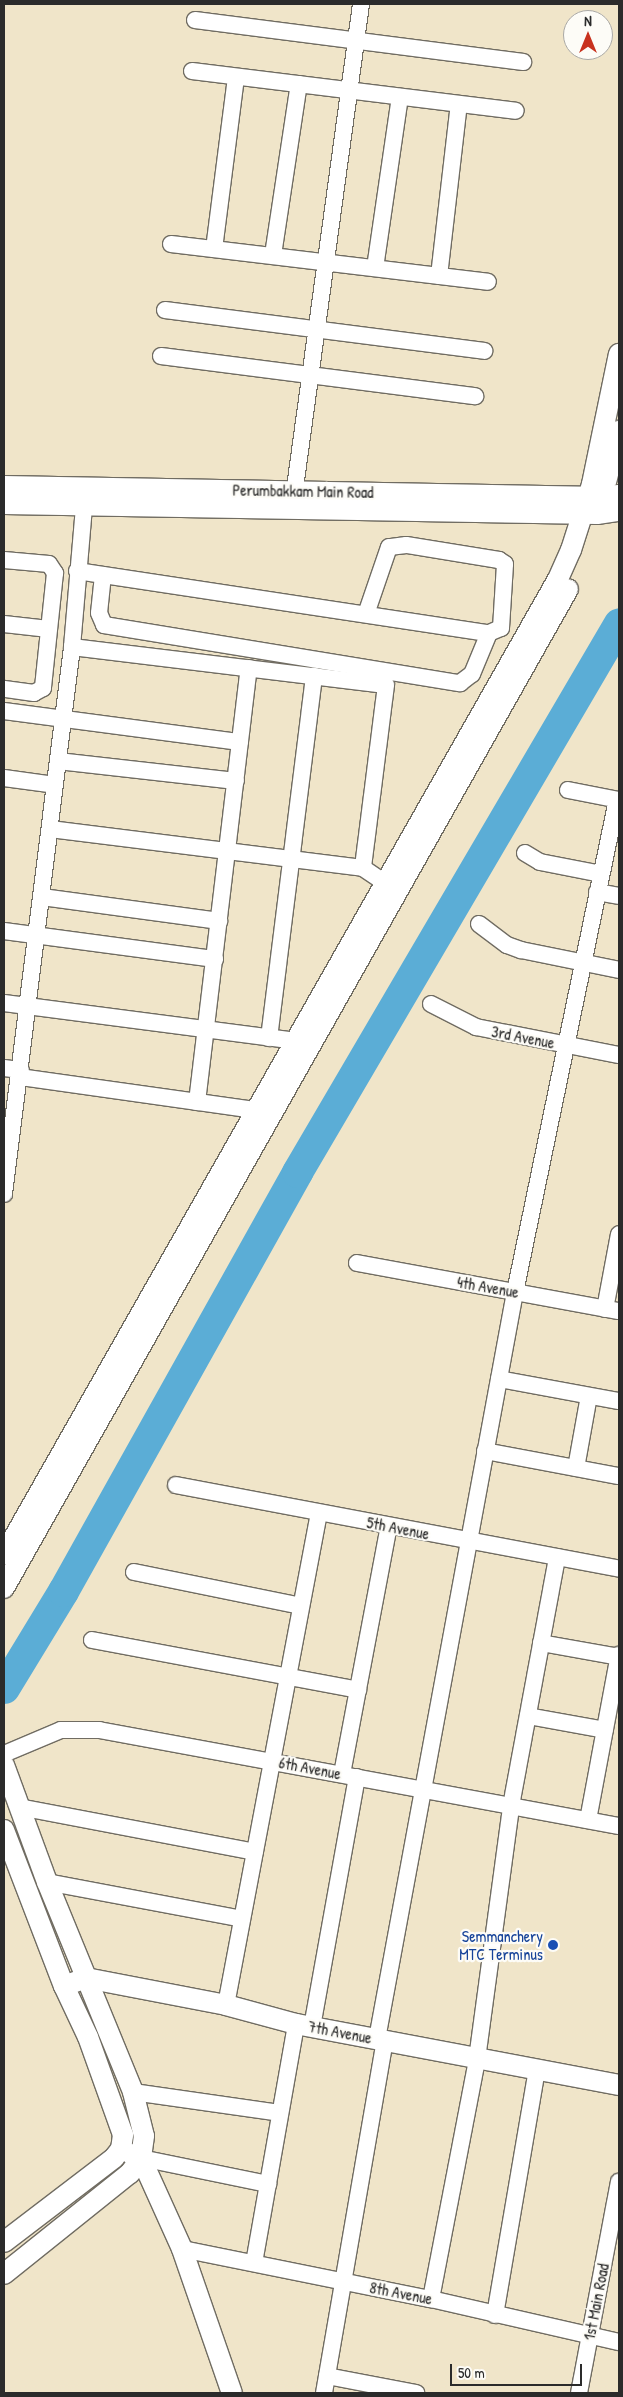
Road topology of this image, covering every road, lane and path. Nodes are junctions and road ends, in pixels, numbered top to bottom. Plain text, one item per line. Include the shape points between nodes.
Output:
1 (361, 4) edge
2 (195, 20) dead end
3 (356, 40) junction
4 (523, 62) dead end
5 (192, 71) dead end
6 (236, 77) junction
7 (299, 84) junction
8 (349, 90) junction
9 (400, 97) junction
10 (459, 104) junction
11 (516, 111) dead end
12 (171, 244) dead end
13 (214, 249) junction
14 (273, 256) junction
15 (326, 261) junction
16 (375, 268) junction
17 (439, 276) junction
18 (488, 282) dead end
19 (165, 310) dead end
20 (317, 331) junction
21 (484, 351) dead end
22 (619, 354) edge
23 (161, 356) dead end
24 (311, 375) junction
25 (475, 396) dead end
26 (619, 431) edge
27 (4, 486) edge
28 (85, 497) junction
29 (294, 500) junction
30 (598, 503) edge
31 (4, 504) edge
32 (619, 511) edge
33 (4, 560) edge
34 (77, 571) junction
35 (103, 575) junction
36 (366, 614) junction
37 (4, 624) edge
38 (49, 629) junction
39 (489, 633) junction
40 (72, 647) junction
41 (249, 668) junction
42 (314, 676) junction
43 (4, 689) edge
44 (4, 712) edge
45 (63, 719) junction
46 (240, 742) junction
47 (58, 761) junction
48 (4, 778) edge
49 (236, 781) junction
50 (56, 785) junction
51 (568, 790) dead end
52 (618, 800) edge
53 (50, 829) junction
54 (228, 851) junction
55 (525, 853) dead end
56 (293, 859) junction
57 (363, 868) junction
58 (602, 874) junction
59 (385, 883) junction
60 (597, 892) junction
61 (619, 896) edge
62 (42, 898) junction
63 (219, 921) junction
64 (479, 924) dead end
65 (4, 931) edge
66 (38, 935) junction
67 (214, 959) junction
68 (582, 963) junction
69 (619, 970) edge
70 (4, 1003) edge
71 (432, 1004) dead end
72 (30, 1006) junction
73 (206, 1029) junction
74 (269, 1038) junction
75 (295, 1041) junction
76 (565, 1045) junction
77 (619, 1055) edge
78 (4, 1068) edge
79 (20, 1074) junction
80 (197, 1102) junction
81 (256, 1110) junction
82 (4, 1194) edge
83 (619, 1234) edge
84 (357, 1263) dead end
85 (515, 1292) junction
86 (612, 1310) edge
87 (499, 1379) junction
88 (589, 1396) junction
89 (619, 1401) edge
90 (485, 1451) junction
91 (576, 1468) junction
92 (619, 1476) edge
93 (176, 1485) dead end
94 (319, 1513) junction
95 (389, 1526) junction
96 (468, 1541) junction
97 (4, 1555) edge
98 (557, 1557) junction
99 (619, 1569) edge
100 (134, 1572) dead end
101 (4, 1588) edge
102 (301, 1606) junction
103 (92, 1640) dead end
104 (541, 1643) junction
105 (619, 1656) edge
106 (288, 1676) junction
107 (358, 1690) junction
108 (528, 1716) junction
109 (605, 1730) junction
110 (4, 1754) edge
111 (272, 1761) junction
112 (4, 1765) edge
113 (350, 1776) junction
114 (422, 1790) junction
115 (511, 1806) junction
116 (19, 1807) junction
117 (588, 1820) junction
118 (619, 1826) edge
119 (4, 1830) edge
120 (254, 1852) junction
121 (46, 1882) junction
122 (242, 1919) junction
123 (86, 1978) junction
124 (64, 1986) junction
125 (226, 2005) junction
126 (304, 2025) junction
127 (381, 2040) junction
128 (477, 2059) junction
129 (537, 2070) junction
130 (619, 2086) edge
131 (133, 2092) junction
132 (280, 2113) junction
133 (121, 2149) junction
134 (141, 2158) junction
135 (619, 2182) edge
136 (268, 2184) junction
137 (4, 2242) edge
138 (182, 2249) junction
139 (254, 2263) junction
140 (4, 2274) edge
141 (342, 2282) junction
142 (431, 2299) junction
143 (495, 2315) junction
144 (589, 2336) junction
145 (619, 2342) edge
146 (327, 2376) junction
147 (232, 2393) edge
148 (324, 2393) edge
149 (416, 2393) edge
150 (579, 2393) edge

1 - 3 street
2 - 3 street
3 - 4 street
3 - 8 street
5 - 6 street
6 - 7 street
6 - 13 street
7 - 8 street
7 - 14 street
8 - 9 street
8 - 15 street
9 - 10 street
9 - 16 street
10 - 11 street
10 - 17 street
12 - 13 street
13 - 14 street
14 - 15 street
15 - 16 street
15 - 20 street
16 - 17 street
17 - 18 street
19 - 20 street
20 - 21 street
20 - 24 street
22 - 30 street
23 - 24 street
24 - 25 street
24 - 29 street
26 - 30 street
27 - 28 street, Perumbakkam Main Road
28 - 29 street, Perumbakkam Main Road
28 - 31 street, Perumbakkam Main Road
28 - 34 street
29 - 30 street, Perumbakkam Main Road
30 - 32 street, Perumbakkam Main Road
30 - 59 street
30 - 101 street via 563,598
33 - 38 street via 54,567
34 - 35 street
34 - 40 street
35 - 36 street
35 - 39 street via 99,613 104,625 460,683 467,681 472,674
36 - 39 street
36 - 39 street via 386,551 389,547 406,545 504,561 501,628
37 - 38 street
38 - 43 street via 43,688 34,693
40 - 41 street
40 - 45 street
41 - 42 street
41 - 46 street
42 - 56 street
42 - 57 street via 386,685
44 - 45 street
45 - 46 street
45 - 47 street
46 - 49 street
47 - 49 street
47 - 50 street
48 - 50 street
49 - 54 street
50 - 53 street
51 - 52 street
52 - 58 street
53 - 54 street
53 - 62 street
54 - 56 street
54 - 63 street
55 - 58 street via 540,862
56 - 57 street
56 - 74 street
57 - 59 street
58 - 60 street
59 - 75 street
60 - 61 street
60 - 68 street
62 - 63 street
62 - 66 street
63 - 67 street
64 - 68 street via 507,945
65 - 66 street
66 - 67 street
66 - 72 street
67 - 73 street
68 - 69 street
68 - 76 street
70 - 72 street
71 - 76 street, 3rd Avenue via 476,1027
72 - 73 street
72 - 79 street
73 - 74 street
73 - 80 street
74 - 75 street
75 - 81 street
76 - 77 street, 3rd Avenue
76 - 85 street
78 - 79 street
79 - 80 street
79 - 82 street
80 - 81 street
81 - 97 street
83 - 86 street
84 - 85 street, 4th Avenue
85 - 86 street, 4th Avenue
85 - 87 street
87 - 88 street
87 - 90 street
88 - 89 street
88 - 91 street
90 - 91 street
90 - 96 street
91 - 92 street
93 - 94 street, 5th Avenue
94 - 95 street, 5th Avenue
94 - 102 street
95 - 96 street, 5th Avenue
95 - 107 street
96 - 98 street, 5th Avenue
96 - 114 street
98 - 99 street, 5th Avenue
98 - 104 street
100 - 102 street
102 - 106 street
103 - 106 street
104 - 105 street
104 - 108 street
105 - 109 street
106 - 107 street
106 - 111 street
107 - 113 street
108 - 109 street
108 - 115 street
109 - 117 street
110 - 111 street, 6th Avenue via 61,1730 77,1729 124,1734
111 - 113 street, 6th Avenue
111 - 120 street
112 - 116 street
113 - 114 street, 6th Avenue
113 - 126 street
114 - 115 street, 6th Avenue
114 - 127 street
115 - 117 street, 6th Avenue
115 - 128 street
116 - 120 street
116 - 121 street
117 - 118 street, 6th Avenue
119 - 124 street
120 - 122 street
121 - 122 street
121 - 123 street
122 - 125 street
123 - 124 street
123 - 125 street, 7th Avenue
123 - 131 street
124 - 133 street via 88,2037 119,2121
125 - 126 street, 7th Avenue
126 - 127 street, 7th Avenue
126 - 132 street
127 - 128 street, 7th Avenue
127 - 141 street
128 - 129 street, 7th Avenue
128 - 142 street
129 - 130 street, 7th Avenue
129 - 143 street
131 - 132 street
131 - 134 street via 143,2124
132 - 136 street
133 - 134 street
133 - 137 street via 114,2158
134 - 136 street
134 - 138 street
134 - 140 street via 130,2173
135 - 144 street, 1st Main Road
136 - 139 street
138 - 139 street, 8th Avenue
138 - 147 street
139 - 141 street, 8th Avenue
141 - 142 street, 8th Avenue
141 - 146 street
142 - 143 street, 8th Avenue
143 - 144 street, 8th Avenue
144 - 145 street, 8th Avenue
144 - 150 street, 1st Main Road
146 - 148 street
146 - 149 street

